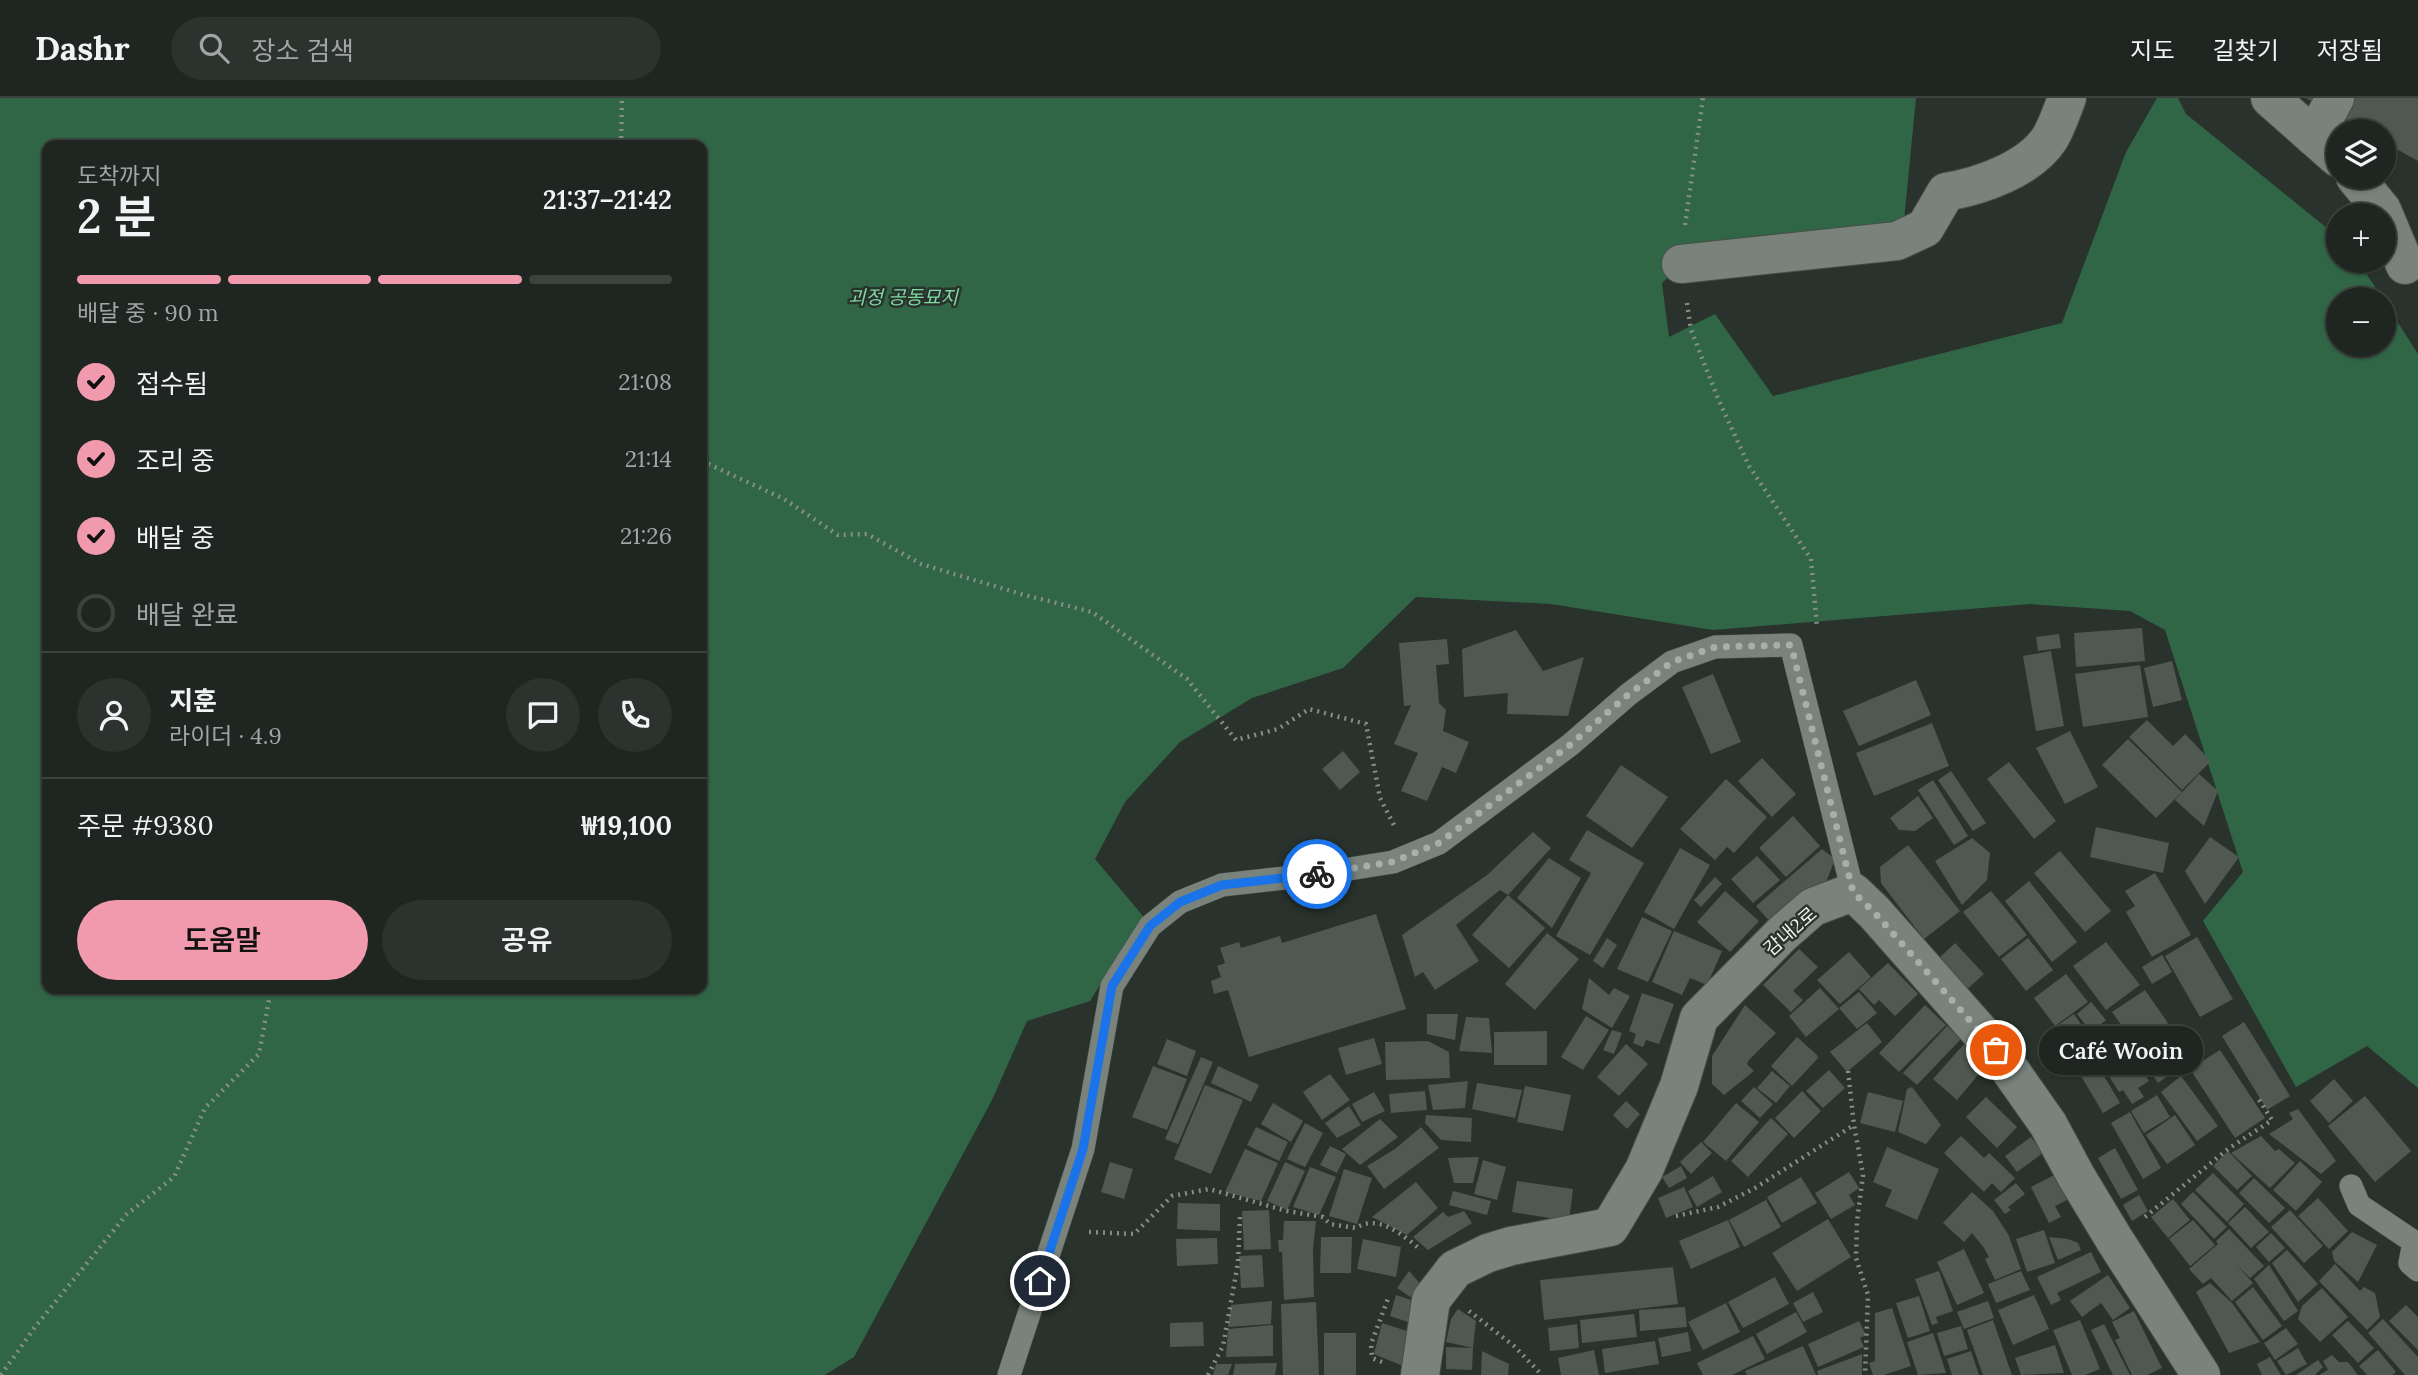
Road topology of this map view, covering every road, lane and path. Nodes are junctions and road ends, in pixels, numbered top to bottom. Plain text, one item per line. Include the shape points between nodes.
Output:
1 (622, 98) edge
2 (1703, 98) edge
3 (2067, 98) edge
4 (2270, 98) edge
5 (2336, 98) edge
6 (2332, 119) edge
7 (621, 140) edge
8 (2326, 148) edge
9 (2365, 189) edge
10 (1681, 264) junction
11 (2404, 265) dead end
12 (707, 463) edge
13 (1791, 645) junction
14 (1408, 855) junction
15 (1853, 892) junction
16 (270, 994) edge
17 (1848, 1071) dead end
18 (2256, 1100) dead end
19 (1854, 1125) junction
20 (2351, 1186) dead end
21 (1240, 1215) dead end
22 (1676, 1216) dead end
23 (1056, 1230) junction
24 (2114, 1239) junction
25 (2418, 1270) edge
26 (1446, 1282) junction
27 (1, 1375) edge
28 (1009, 1375) edge
29 (1208, 1375) edge
30 (1420, 1375) edge
31 (1542, 1375) edge
32 (1866, 1375) edge
33 (2201, 1375) edge

1 - 7 path
2 - 10 path
3 - 10 street via 2050,138 2029,160 1976,187 1947,192 1925,228 1897,241
4 - 8 street
5 - 6 street
9 - 11 street via 2382,211
10 - 13 path via 1691,330 1719,401 1749,466 1811,559 1818,627
12 - 14 path via 784,499 838,535 867,534 921,564 1092,612 1186,679 1236,740 1278,729 1309,709 1366,724 1380,798
13 - 14 lane via 1715,647 1672,662 1439,843
13 - 15 lane
14 - 23 lane via 1326,873 1222,885 1180,902 1150,926 1112,986 1083,1149
15 - 24 street via 1996,1050 2048,1124
15 - 26 street, 감내2로 via 1813,907 1699,1018 1679,1086 1644,1170 1610,1227 1488,1253 1455,1269
16 - 27 path via 259,1054 205,1108 174,1177 127,1214
17 - 19 path
18 - 24 path via 2272,1120
19 - 22 path via 1718,1207
19 - 32 path via 1863,1175 1856,1258 1868,1295
20 - 25 lane via 2359,1205 2414,1242 2410,1263
21 - 29 path via 1238,1263 1223,1346
23 - 26 path via 1134,1234 1172,1196 1209,1189 1323,1217 1330,1224 1356,1228 1374,1222 1435,1257
23 - 28 lane
24 - 33 street
26 - 30 street via 1431,1300
26 - 31 path

